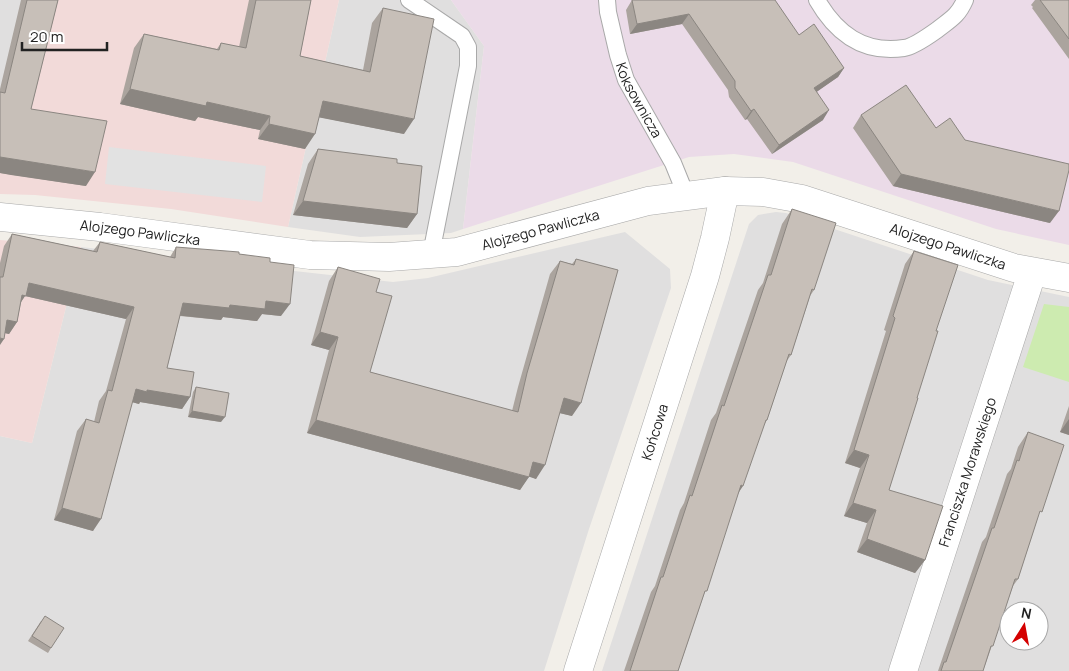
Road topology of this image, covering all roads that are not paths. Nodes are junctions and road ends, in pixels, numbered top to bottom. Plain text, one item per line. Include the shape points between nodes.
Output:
1 (409, 0) edge
2 (607, 0) edge
3 (817, 0) edge
4 (965, 0) edge
5 (724, 191) junction
6 (686, 195) junction
7 (0, 216) edge
8 (432, 254) junction
9 (1032, 273) junction
10 (1069, 278) edge
11 (578, 671) edge
12 (903, 671) edge

1 - 8 lane via 462,36 468,46 468,66
2 - 6 lane, Koksownicza via 626,80 673,163
3 - 4 lane via 826,16 846,36 872,48 905,48 932,34 960,13
5 - 6 street, Alojzego Pawliczka
5 - 9 street, Alojzego Pawliczka via 763,192 802,199
5 - 11 street, Końcowa via 705,276
6 - 8 street, Alojzego Pawliczka via 648,200 457,252
7 - 8 street, Alojzego Pawliczka via 310,255 389,257
9 - 10 street, Alojzego Pawliczka
9 - 12 street, Franciszka Morawskiego

